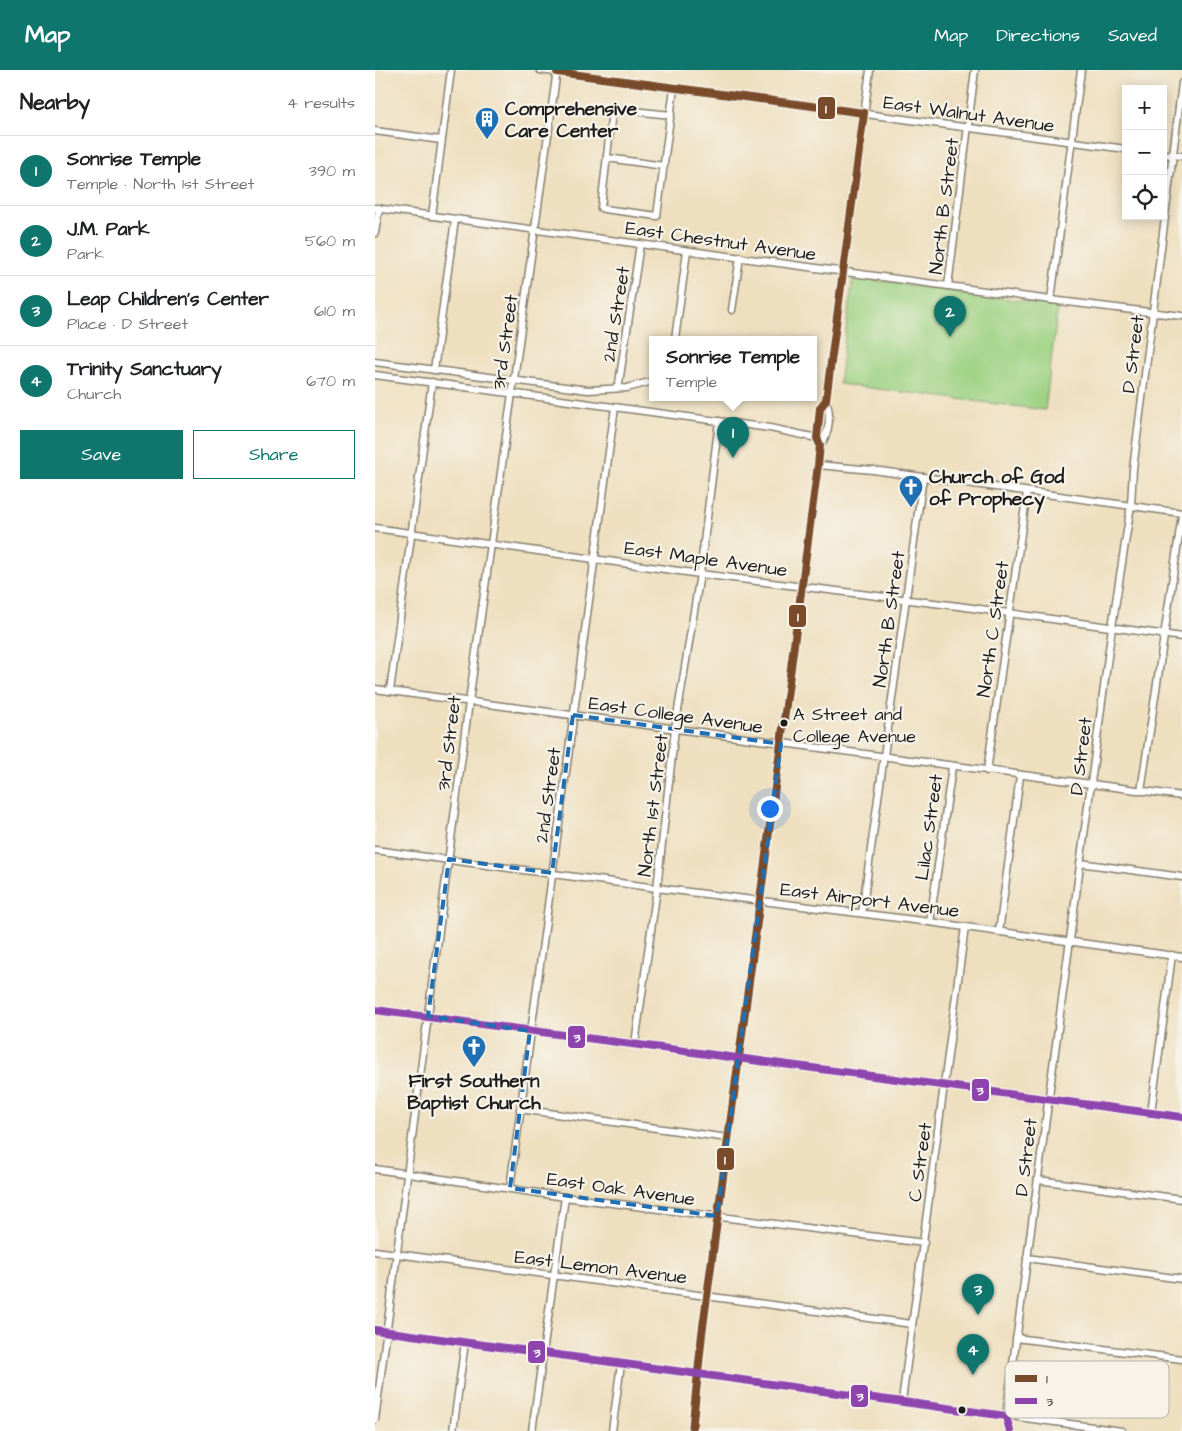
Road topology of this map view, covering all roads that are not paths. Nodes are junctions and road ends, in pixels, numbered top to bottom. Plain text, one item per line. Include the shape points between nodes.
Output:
1 (451, 70) edge
2 (540, 70) edge
3 (870, 70) edge
4 (975, 70) edge
5 (1081, 70) edge
6 (557, 71) edge
7 (1182, 83) edge
8 (674, 88) junction
9 (864, 113) junction
10 (671, 115) junction
11 (968, 128) junction
12 (375, 131) edge
13 (441, 140) junction
14 (1072, 142) junction
15 (1122, 148) edge
16 (1167, 154) edge
17 (1172, 155) junction
18 (1182, 156) edge
19 (607, 158) junction
20 (664, 166) junction
21 (377, 208) edge
22 (432, 216) junction
23 (455, 220) junction
24 (535, 230) junction
25 (375, 233) edge
26 (641, 244) junction
27 (687, 251) junction
28 (740, 257) junction
29 (843, 272) junction
30 (948, 286) junction
31 (1051, 300) junction
32 (732, 310) dead end
33 (1153, 313) junction
34 (1182, 316) edge
35 (675, 336) edge
36 (375, 362) edge
37 (434, 370) junction
38 (375, 375) edge
39 (513, 381) junction
40 (432, 382) junction
41 (649, 382) edge
42 (615, 388) junction
43 (512, 393) junction
44 (615, 407) junction
45 (719, 421) junction
46 (819, 441) junction
47 (818, 465) junction
48 (923, 477) junction
49 (1027, 492) junction
50 (1131, 505) junction
51 (1182, 514) edge
52 (375, 528) edge
53 (411, 532) junction
54 (491, 544) junction
55 (593, 558) junction
56 (700, 574) junction
57 (801, 586) junction
58 (906, 600) junction
59 (1009, 614) junction
60 (1112, 626) junction
61 (1164, 635) junction
62 (1182, 637) edge
63 (375, 689) edge
64 (390, 691) junction
65 (469, 702) junction
66 (573, 715) junction
67 (675, 729) junction
68 (781, 744) junction
69 (883, 758) junction
70 (952, 767) junction
71 (987, 771) junction
72 (1020, 776) junction
73 (1090, 784) junction
74 (1141, 791) junction
75 (1182, 796) edge
76 (375, 850) edge
77 (449, 859) junction
78 (1080, 863) junction
79 (552, 873) junction
80 (1182, 877) edge
81 (657, 888) junction
82 (759, 900) junction
83 (861, 913) junction
84 (930, 922) junction
85 (965, 927) junction
86 (999, 932) junction
87 (1069, 941) junction
88 (1172, 955) junction
89 (1182, 956) edge
90 (375, 1010) edge
91 (428, 1016) junction
92 (531, 1030) junction
93 (635, 1044) junction
94 (739, 1057) junction
95 (945, 1086) junction
96 (1048, 1100) junction
97 (520, 1109) junction
98 (1151, 1113) junction
99 (1182, 1117) edge
100 (728, 1138) junction
101 (375, 1169) edge
102 (407, 1174) junction
103 (1038, 1180) junction
104 (510, 1188) junction
105 (565, 1197) junction
106 (1182, 1199) edge
107 (717, 1216) junction
108 (924, 1243) junction
109 (375, 1251) edge
110 (398, 1254) junction
111 (1027, 1258) junction
112 (555, 1275) junction
113 (1182, 1279) edge
114 (707, 1295) junction
115 (912, 1324) junction
116 (375, 1330) edge
117 (387, 1332) junction
118 (1016, 1338) junction
119 (465, 1342) junction
120 (544, 1353) junction
121 (1182, 1360) edge
122 (1013, 1361) edge
123 (621, 1364) junction
124 (697, 1375) junction
125 (902, 1401) junction
126 (1005, 1416) edge
127 (1007, 1418) edge
128 (1020, 1418) edge
129 (375, 1420) edge
130 (1104, 1430) edge
131 (453, 1431) edge
132 (532, 1431) edge
133 (612, 1431) edge
134 (692, 1431) edge
135 (1010, 1431) edge
136 (1122, 1431) edge

1 - 13 street
2 - 6 street, East Walnut Avenue
3 - 9 street
4 - 11 street, North B Street
5 - 14 street
6 - 8 street, East Walnut Avenue
6 - 24 street, 3rd Street
7 - 17 street, D Street
8 - 9 street, East Walnut Avenue
8 - 10 street
9 - 11 street, East Walnut Avenue
9 - 29 street
10 - 19 street via 614,109
10 - 20 street
11 - 14 street, East Walnut Avenue
11 - 30 street, North B Street
12 - 13 street
13 - 22 street
14 - 15 street, East Walnut Avenue
14 - 31 street
16 - 17 street
17 - 18 street
17 - 33 street, D Street
19 - 20 street
19 - 20 street via 601,208 604,209 657,216
21 - 22 street, East Chestnut Avenue
21 - 25 street
22 - 23 street, East Chestnut Avenue
23 - 24 street, East Chestnut Avenue
23 - 37 street
24 - 26 street, East Chestnut Avenue
24 - 39 street, 3rd Street
26 - 27 street, East Chestnut Avenue
26 - 42 street, 2nd Street via 619,383
27 - 28 street, East Chestnut Avenue
27 - 35 street
28 - 29 street, East Chestnut Avenue
28 - 32 street
29 - 30 street, East Chestnut Avenue
29 - 46 street via 826,400 828,425 826,439
30 - 31 street, East Chestnut Avenue
31 - 33 street, East Chestnut Avenue
33 - 34 street, East Chestnut Avenue
33 - 50 street, D Street
36 - 37 street
37 - 39 street
38 - 40 street
39 - 42 street via 588,390
39 - 43 street, 3rd Street
40 - 43 street
40 - 53 street
41 - 42 street
43 - 44 street
43 - 54 street, 3rd Street
44 - 45 street
44 - 55 street, 2nd Street
45 - 46 street via 783,430
45 - 56 street, North 1st Street
46 - 47 street
47 - 48 street
47 - 57 street
48 - 49 street
48 - 58 street, North B Street
49 - 50 street
49 - 59 street, North C Street
50 - 51 street
50 - 60 street, D Street
51 - 61 street
52 - 53 street, East Maple Avenue
53 - 54 street, East Maple Avenue
53 - 64 street
54 - 55 street, East Maple Avenue
54 - 65 street, 3rd Street
55 - 56 street, East Maple Avenue
55 - 66 street, 2nd Street
56 - 57 street, East Maple Avenue
56 - 67 street, North 1st Street
57 - 58 street, East Maple Avenue
57 - 68 street
58 - 59 street, East Maple Avenue
58 - 69 street, North B Street
59 - 60 street, East Maple Avenue
59 - 71 street, North C Street
60 - 61 street, East Maple Avenue
60 - 73 street, D Street
61 - 62 street, East Maple Avenue
61 - 74 street
63 - 64 street, East College Avenue
64 - 65 street, East College Avenue
65 - 66 street, East College Avenue
65 - 77 street, 3rd Street
66 - 67 street, East College Avenue
66 - 79 street, 2nd Street
67 - 68 street, East College Avenue
67 - 81 street, North 1st Street
68 - 69 street, East College Avenue
68 - 82 street
69 - 70 street, East College Avenue
69 - 83 street, North B Street
70 - 71 street, East College Avenue
70 - 84 street, Lilac Street
71 - 72 street, East College Avenue
72 - 73 street, East College Avenue
72 - 86 street
73 - 74 street, East College Avenue
73 - 78 street, D Street
74 - 75 street, East College Avenue
76 - 77 street, East Airport Avenue
77 - 79 street, East Airport Avenue
77 - 91 street, 3rd Street
78 - 80 street
78 - 87 street, D Street
79 - 81 street, East Airport Avenue
79 - 92 street, 2nd Street
81 - 82 street, East Airport Avenue
81 - 93 street, North 1st Street
82 - 83 street, East Airport Avenue
82 - 94 street
83 - 84 street, East Airport Avenue
84 - 85 street, East Airport Avenue
85 - 86 street, East Airport Avenue
85 - 95 street, C Street
86 - 87 street, East Airport Avenue
87 - 88 street, East Airport Avenue
87 - 96 street, D Street
88 - 89 street, East Airport Avenue
88 - 98 street
90 - 91 street
91 - 92 street
91 - 102 street, 3rd Street
92 - 93 street
92 - 97 street, 2nd Street
93 - 94 street
94 - 95 street
94 - 100 street
95 - 96 street
95 - 108 street, C Street
96 - 98 street
96 - 103 street, D Street
97 - 100 street
97 - 104 street, 2nd Street
98 - 99 street
100 - 107 street
101 - 102 street, East Oak Avenue
102 - 104 street, East Oak Avenue
102 - 110 street, 3rd Street
103 - 106 street
103 - 111 street, D Street
104 - 105 street, East Oak Avenue
105 - 107 street, East Oak Avenue
105 - 112 street
107 - 108 street, East Oak Avenue
107 - 114 street
108 - 115 street, C Street
109 - 110 street, East Lemon Avenue
110 - 112 street, East Lemon Avenue
110 - 117 street, 3rd Street
111 - 113 street
111 - 118 street, D Street
112 - 114 street, East Lemon Avenue
112 - 120 street
114 - 115 street, East Lemon Avenue
114 - 124 street
115 - 125 street, C Street
116 - 117 street
117 - 119 street
117 - 129 street, 3rd Street
118 - 121 street
118 - 122 street, D Street
119 - 120 street
119 - 131 street
120 - 123 street
120 - 132 street
123 - 124 street
123 - 133 street
124 - 125 street
124 - 134 street
125 - 126 street
127 - 135 street, D Street
128 - 130 street
130 - 136 street

